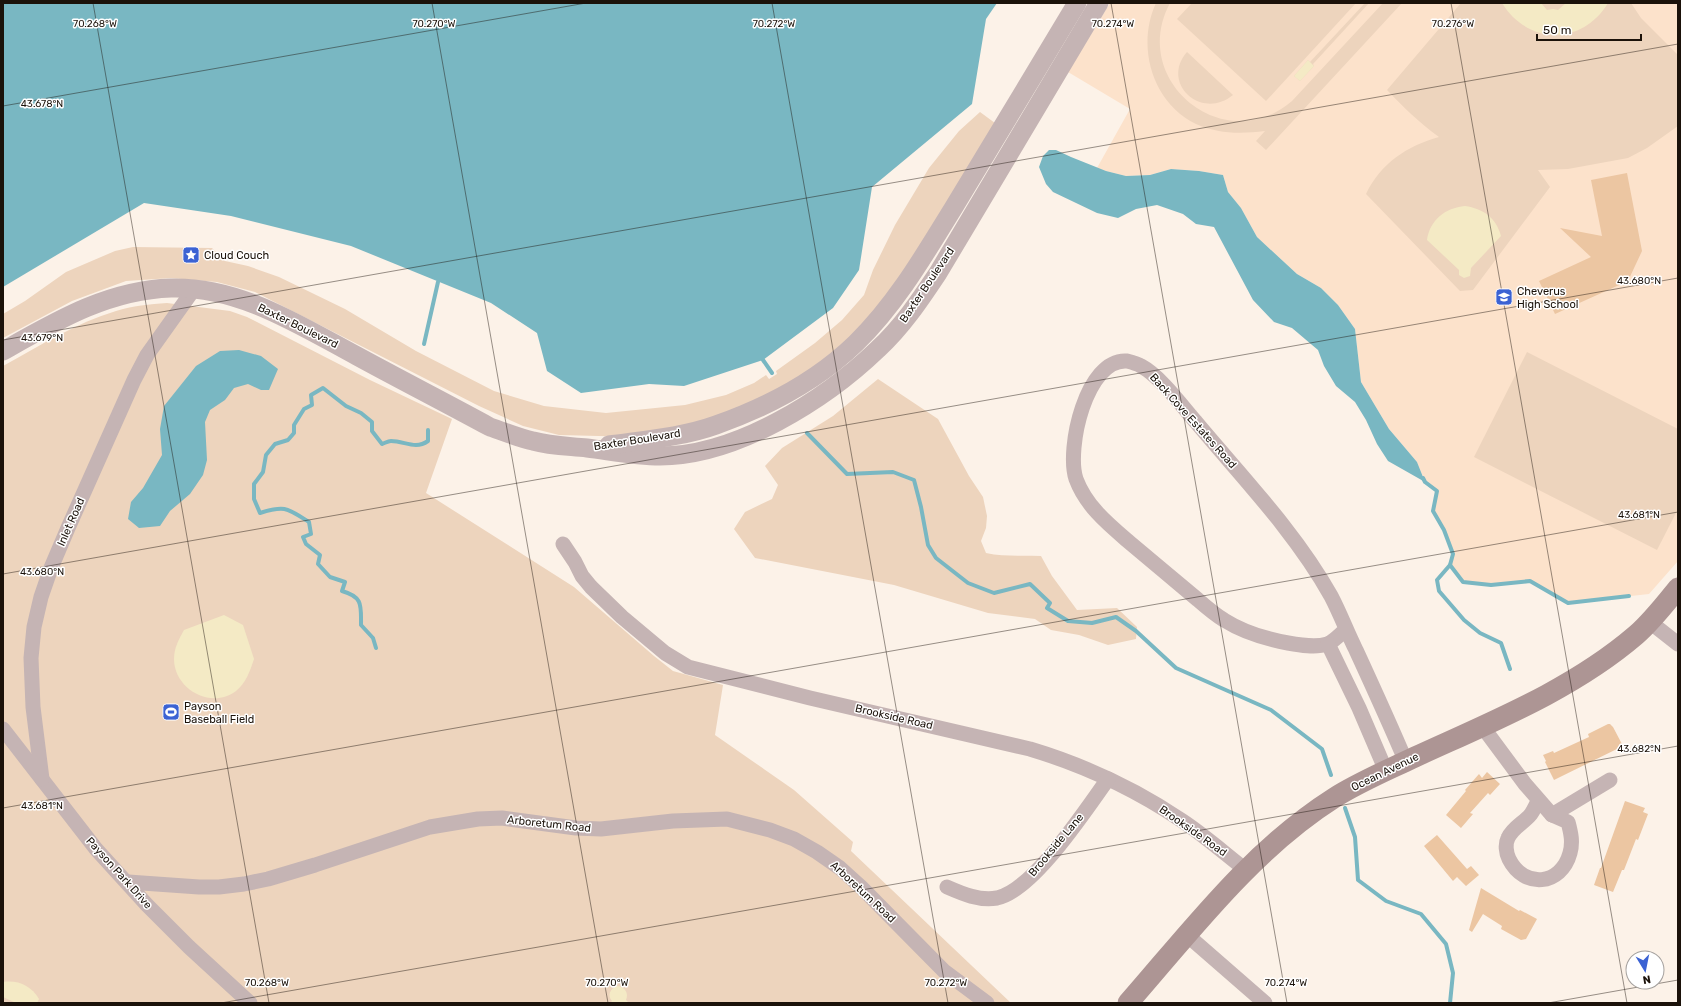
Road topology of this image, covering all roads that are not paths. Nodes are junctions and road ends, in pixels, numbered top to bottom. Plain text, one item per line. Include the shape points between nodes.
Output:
1 (1077, 3) edge
2 (1099, 3) edge
3 (194, 289) junction
4 (3, 351) edge
5 (587, 448) junction
6 (563, 544) dead end
7 (1678, 588) edge
8 (1650, 622) junction
9 (1346, 629) junction
10 (1328, 644) junction
11 (1678, 644) edge
12 (1482, 726) junction
13 (3, 729) edge
14 (1406, 762) junction
15 (1386, 771) junction
16 (42, 779) junction
17 (1108, 779) junction
18 (1610, 780) dead end
19 (1539, 800) junction
20 (1552, 815) junction
21 (1246, 870) junction
22 (128, 882) junction
23 (947, 887) dead end
24 (1187, 935) junction
25 (250, 1003) edge
26 (986, 1003) edge
27 (1128, 1003) edge
28 (1265, 1003) edge

1 - 5 street, Baxter Boulevard via 931,245 883,313 856,343 826,369 803,384 771,402 714,426
2 - 5 street, Baxter Boulevard via 915,307 879,348 850,374 808,404 766,428 711,449 660,456
3 - 4 street, Baxter Boulevard via 151,290 89,306 54,322
3 - 5 street, Baxter Boulevard via 224,293 261,307 490,427 534,442
3 - 16 street, Inlet Road via 146,355 65,534 41,597 34,627 31,658 33,707
6 - 17 street, Brookside Road via 591,588 665,653 688,667 1030,748
7 - 8 main road, Ocean Avenue
8 - 11 street
8 - 12 main road, Ocean Avenue via 1613,653 1578,677
9 - 10 street
9 - 10 street, Back Cove Estates Road via 1332,598 1280,522 1152,374 1141,365 1127,361 1112,364 1100,373 1086,399 1076,427 1074,443 1075,476 1091,507 1223,620 1246,632 1272,640 1297,644
9 - 14 street, Back Cove Estates Road
10 - 15 street
12 - 14 main road, Ocean Avenue
12 - 19 street
13 - 16 street, Payson Park Drive
14 - 15 main road, Ocean Avenue
15 - 21 main road, Ocean Avenue via 1325,804
16 - 22 street, Payson Park Drive via 96,849
17 - 21 street, Brookside Road via 1180,819
17 - 23 street, Brookside Lane via 1039,870 1019,887 996,898 972,897
18 - 20 street
19 - 20 street
19 - 20 street via 1531,814 1507,839 1507,854 1513,867 1523,876 1534,880 1546,879 1565,865 1570,853 1572,836 1568,822
21 - 24 main road, Ocean Avenue
22 - 25 street, Payson Park Drive via 189,947
22 - 26 street, Arboretum Road via 199,887 244,884 315,865 430,827 478,819 508,819 601,829 673,821 727,819 794,839 840,868 944,971
24 - 27 main road, Ocean Avenue
24 - 28 street

